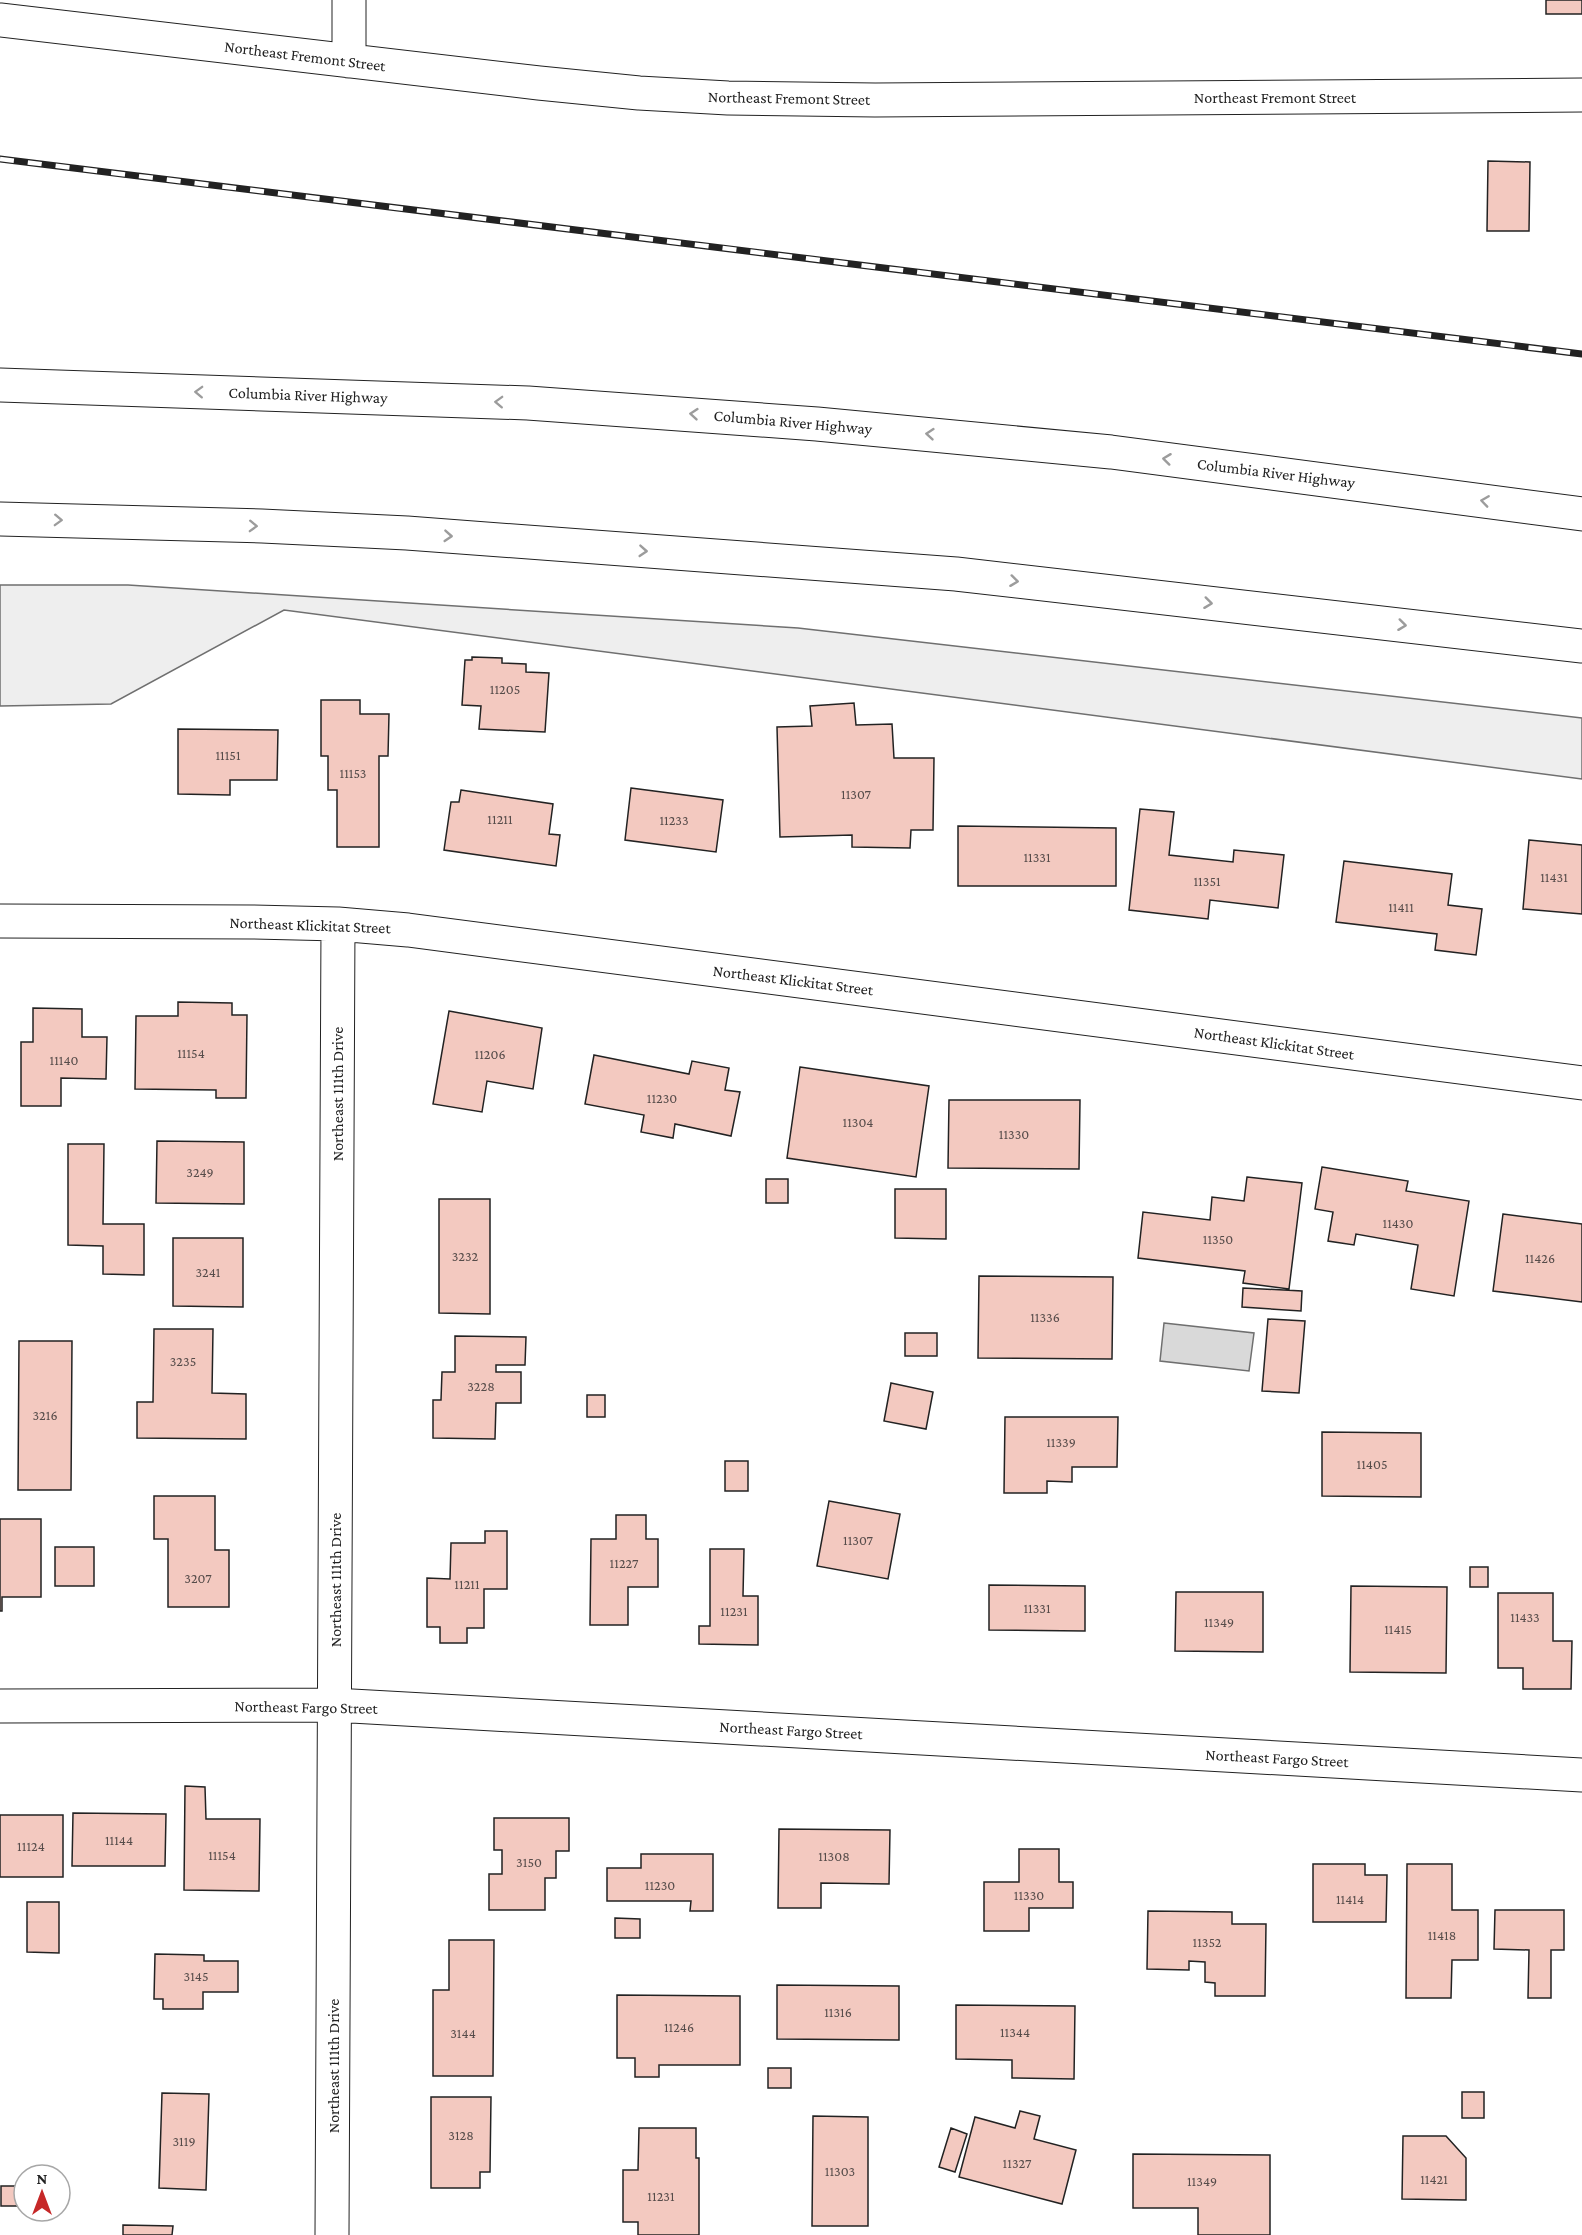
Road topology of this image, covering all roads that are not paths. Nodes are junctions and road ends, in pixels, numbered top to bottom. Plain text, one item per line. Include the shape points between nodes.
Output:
1 (349, 0) edge
2 (0, 20) edge
3 (349, 61) junction
4 (1582, 95) edge
5 (0, 385) edge
6 (1582, 514) edge
7 (0, 519) edge
8 (1582, 646) edge
9 (0, 921) edge
10 (338, 924) junction
11 (1582, 1083) edge
12 (334, 1705) junction
13 (0, 1706) edge
14 (1582, 1775) edge
15 (332, 2235) edge

1 - 3 main road
2 - 3 main road, Northeast Fremont Street
3 - 4 main road, Northeast Fremont Street via 639,93 794,100
6 -> 5 main road, Columbia River Highway via 1111,452 805,423 528,403
7 -> 8 main road via 407,533 956,574
9 - 10 main road, Northeast Klickitat Street
10 - 11 main road, Northeast Klickitat Street
10 - 12 main road, Northeast 111th Drive
12 - 13 main road, Northeast Fargo Street
12 - 14 main road, Northeast Fargo Street
12 - 15 main road, Northeast 111th Drive

